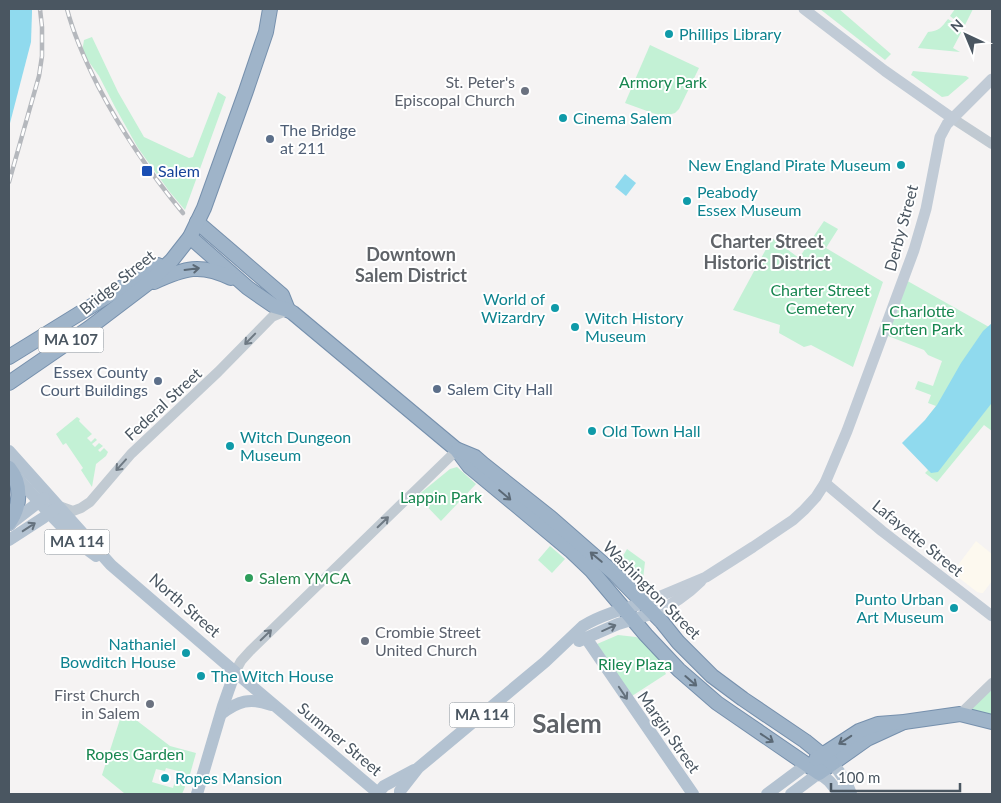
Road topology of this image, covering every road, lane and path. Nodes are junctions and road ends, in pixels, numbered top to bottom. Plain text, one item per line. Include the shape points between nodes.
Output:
1 (270, 9) edge
2 (804, 9) edge
3 (992, 79) edge
4 (952, 118) junction
5 (992, 144) edge
6 (198, 222) junction
7 (190, 236) junction
8 (178, 253) junction
9 (248, 288) junction
10 (132, 295) junction
11 (288, 310) junction
12 (9, 358) edge
13 (9, 383) edge
14 (457, 450) junction
15 (9, 451) edge
16 (10, 469) edge
17 (825, 483) junction
18 (44, 498) junction
19 (54, 509) junction
20 (9, 524) edge
21 (9, 540) edge
22 (706, 577) junction
23 (644, 603) junction
24 (625, 609) junction
25 (654, 613) junction
26 (992, 616) edge
27 (634, 620) junction
28 (586, 638) junction
29 (545, 662) junction
30 (235, 672) junction
31 (992, 683) edge
32 (278, 708) junction
33 (221, 714) junction
34 (960, 714) junction
35 (992, 722) edge
36 (827, 759) junction
37 (806, 765) junction
38 (418, 768) junction
39 (819, 773) junction
40 (383, 789) edge
41 (400, 793) edge
42 (198, 794) edge
43 (693, 794) edge
44 (767, 794) edge
45 (791, 794) edge
46 (840, 794) edge
47 (851, 794) edge

1 - 6 highway, Bridge Street / MA 107 via 266,32
2 - 4 main road via 885,72
3 - 4 main road, Derby Street
4 - 5 street
4 - 17 main road, Derby Street via 938,144 926,209 908,270
6 - 7 highway, Bridge Street / MA 107
6 - 11 highway, Washington Street via 282,295
7 - 8 highway, Bridge Street / MA 107
7 - 9 highway, Washington Street
8 - 10 highway, Bridge Street / MA 107
8 - 12 highway
10 -> 9 highway via 178,272 197,268 224,274
9 - 11 highway, Washington Street via 274,306
10 - 13 highway, Bridge Street / MA 107
11 - 14 highway, Washington Street
11 -> 19 street, Federal Street via 272,317 131,454 90,502 73,511
23 -> 14 highway, Washington Street via 550,518 475,457
14 -> 24 highway, Washington Street via 469,466 580,558
30 -> 14 street via 250,650
15 - 18 main road, North Street / MA 114
16 - 18 main road, North Street / MA 114
16 - 20 highway via 17,482 19,498
17 - 22 main road, Derby Street via 793,520
17 - 26 main road, Lafayette Street
18 - 19 main road, North Street / MA 114
18 - 20 main road
21 -> 19 main road
19 - 30 main road, North Street / MA 114 via 111,565
22 - 23 main road
22 - 25 main road via 688,594
23 - 24 main road, MA 114
23 - 25 highway, Washington Street
24 - 27 highway, Washington Street
24 - 29 main road, MA 114 via 583,626
25 - 27 main road
25 - 36 highway, Washington Street via 712,676
28 -> 27 main road, MA 114
27 -> 37 highway, Washington Street via 674,665 717,703
28 - 29 main road, MA 114
28 -> 43 main road, Margin Street
29 - 38 main road, MA 114
30 - 32 main road, Summer Street / MA 114
30 - 33 main road
31 - 34 street
32 - 33 main road via 255,700 232,706
32 - 40 main road, Summer Street / MA 114 via 353,772
33 - 42 main road
34 - 35 highway
34 - 36 highway via 904,722
36 - 37 highway
36 - 39 highway
36 - 47 main road via 842,774
37 - 39 highway, Washington Street
37 - 44 main road
38 - 40 main road
38 - 41 main road, MA 114
39 - 45 main road
39 - 46 main road
40 - 41 main road, Summer Street via 394,785

